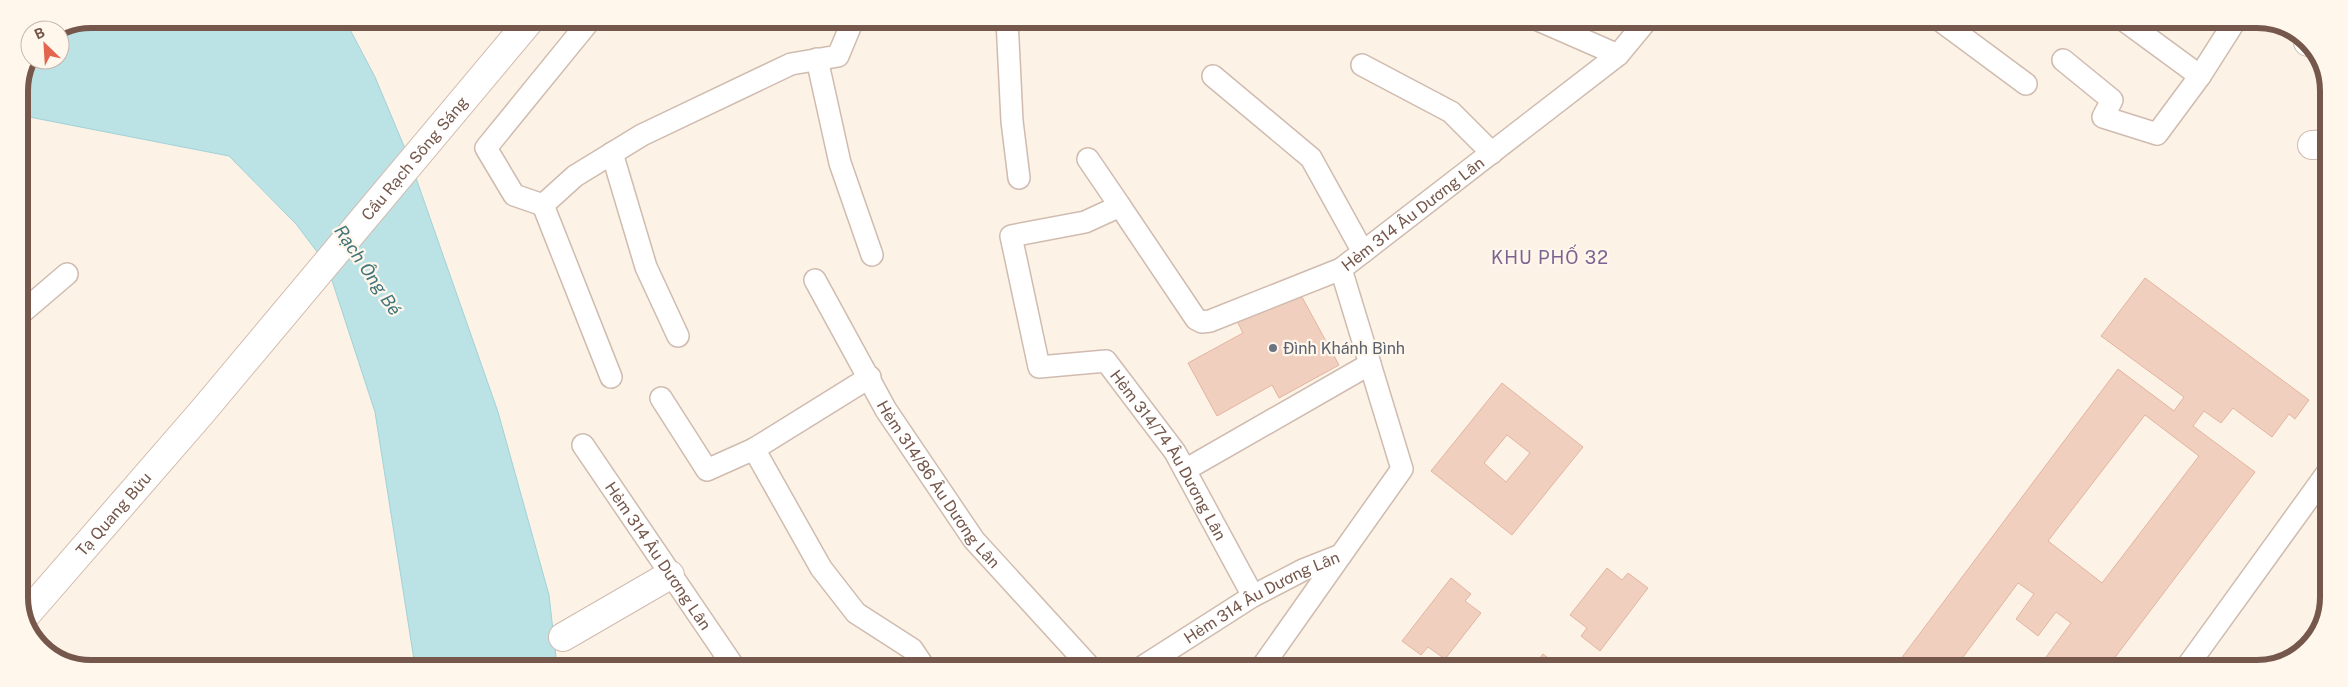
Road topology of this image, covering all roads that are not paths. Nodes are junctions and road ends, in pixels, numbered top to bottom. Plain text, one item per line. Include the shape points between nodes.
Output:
1 (523, 28) edge
2 (584, 28) edge
3 (850, 28) edge
4 (1007, 28) edge
5 (1557, 28) edge
6 (1640, 28) edge
7 (1950, 28) edge
8 (2135, 28) edge
9 (2231, 28) edge
10 (1618, 54) junction
11 (817, 60) junction
12 (2063, 60) dead end
13 (1362, 65) dead end
14 (1213, 76) dead end
15 (2200, 76) junction
16 (2026, 84) dead end
17 (612, 153) junction
18 (1492, 153) junction
19 (1088, 159) dead end
20 (1018, 178) dead end
21 (543, 205) junction
22 (1120, 206) junction
23 (1362, 252) junction
24 (872, 254) dead end
25 (1342, 269) junction
26 (67, 274) dead end
27 (815, 280) dead end
28 (28, 307) edge
29 (678, 336) dead end
30 (1370, 364) junction
31 (611, 377) dead end
32 (870, 377) junction
33 (661, 398) dead end
34 (202, 412) joint
35 (583, 445) dead end
36 (754, 449) junction
37 (1185, 470) junction
38 (2320, 484) edge
39 (1341, 555) junction
40 (670, 575) junction
41 (1253, 596) junction
42 (29, 611) edge
43 (563, 638) dead end
44 (729, 660) edge
45 (919, 660) edge
46 (1084, 660) edge
47 (1153, 660) edge
48 (1267, 660) edge
49 (2192, 660) edge

1 - 34 main road, Cầu Rạch Sông Sáng
2 - 21 lane via 486,148 514,195
3 - 11 lane via 838,56
4 - 20 lane
5 - 10 lane
6 - 10 lane, Hẻm 314 Âu Dương Lân
7 - 16 lane
8 - 15 lane
9 - 15 lane
10 - 18 lane, Hẻm 314 Âu Dương Lân
11 - 17 lane via 791,64 642,135
11 - 24 lane via 840,163
12 - 15 lane via 2112,100 2104,117 2157,134
13 - 18 lane via 1450,112
14 - 23 lane via 1311,158
17 - 21 lane via 575,176
17 - 29 lane via 646,267
18 - 23 lane, Hẻm 314 Âu Dương Lân
19 - 22 lane
21 - 31 lane
22 - 25 lane via 1196,319 1202,322 1210,322
22 - 37 lane, Hẻm 314/74 Âu Dương Lân via 1085,222 1012,236 1039,368 1106,361
23 - 25 lane, Hẻm 314 Âu Dương Lân
25 - 30 lane, Hẻm 314 Âu Dương Lân
26 - 28 lane
27 - 32 lane, Hẻm 314/86 Âu Dương Lân
30 - 37 lane
30 - 39 lane, Hẻm 314 Âu Dương Lân via 1402,469
32 - 36 lane
32 - 46 lane, Hẻm 314/86 Âu Dương Lân via 886,410 974,540
33 - 36 lane via 707,470
34 - 42 main road, Tạ Quang Bửu
35 - 40 lane, Hẻm 314 Âu Dương Lân
36 - 45 lane via 821,568 856,612 912,649
37 - 41 lane, Hẻm 314/74 Âu Dương Lân
38 - 49 lane
39 - 41 lane, Hẻm 314 Âu Dương Lân
39 - 48 lane
40 - 43 main road
40 - 44 lane, Hẻm 314 Âu Dương Lân
41 - 47 lane, Hẻm 314 Âu Dương Lân

